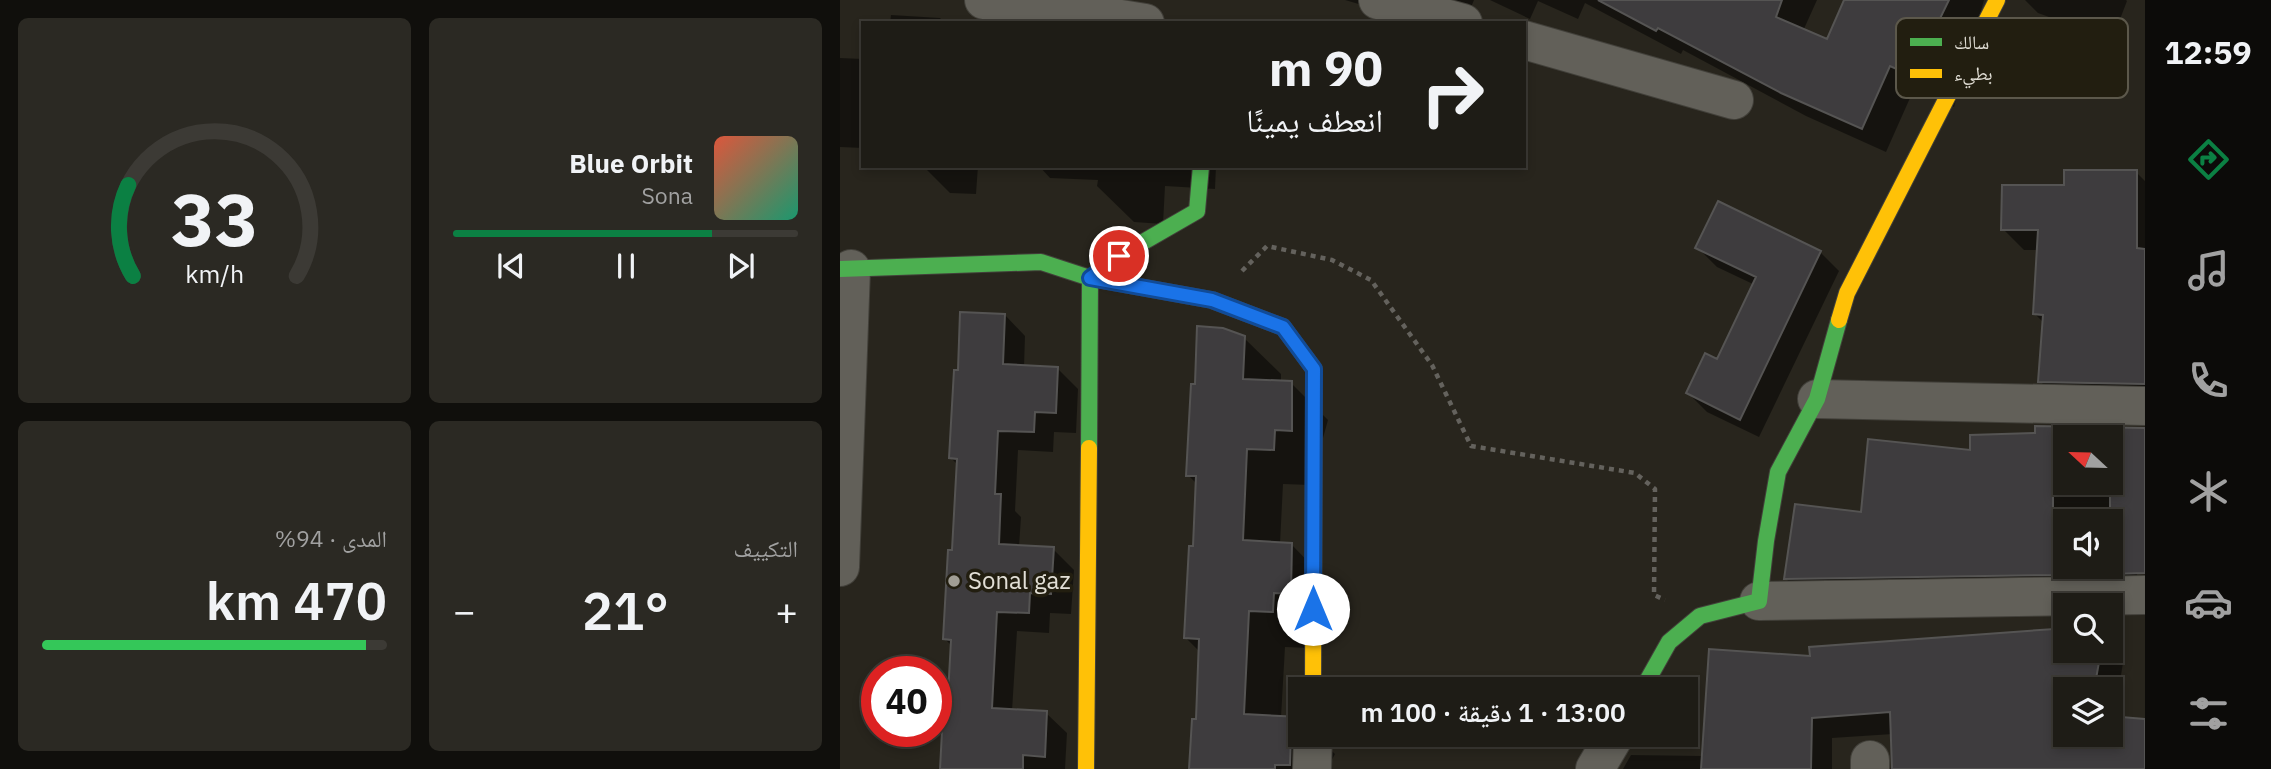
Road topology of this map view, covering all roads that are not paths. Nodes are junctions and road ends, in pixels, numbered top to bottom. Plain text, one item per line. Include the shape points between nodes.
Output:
1 (984, 0) edge
2 (1378, 0) edge
3 (1997, 0) edge
4 (1988, 18) edge
5 (1133, 21) edge
6 (1456, 21) edge
7 (1526, 41) edge
8 (1947, 98) edge
9 (1734, 100) dead end
10 (1201, 168) edge
11 (845, 269) edge
12 (1090, 278) junction
13 (1817, 399) junction
14 (2145, 406) edge
15 (840, 567) edge
16 (2145, 595) edge
17 (1759, 601) junction
18 (1313, 677) edge
19 (1649, 677) edge
20 (1312, 747) edge
21 (1608, 747) edge
22 (1086, 769) edge
23 (1312, 769) edge
24 (1595, 769) edge

1 - 5 street
2 - 6 street
3 - 4 street
7 - 9 street
8 - 13 street via 1847,293
10 - 12 street via 1197,211
11 - 12 street via 1041,262
11 - 15 street
12 - 18 street via 1212,300 1283,327 1314,369
12 - 22 street
13 - 14 street
13 - 17 street via 1778,472
16 - 17 street
17 - 19 street via 1700,616 1669,642
20 - 23 street
21 - 24 street

